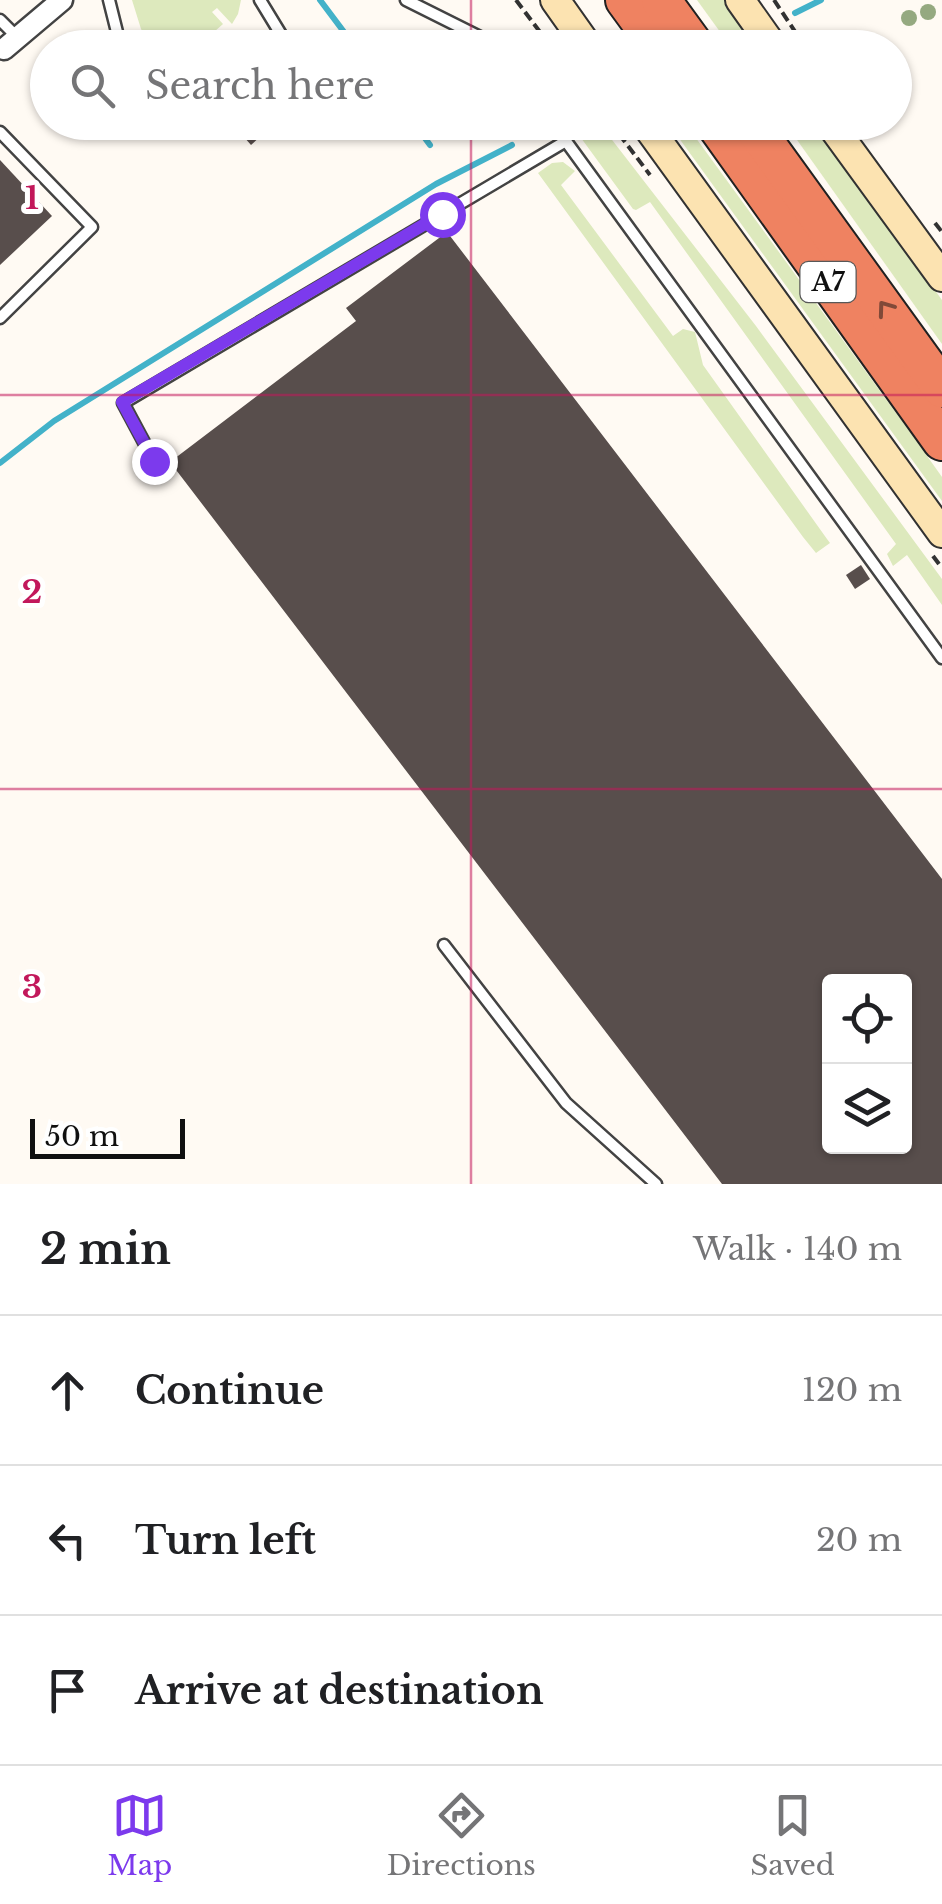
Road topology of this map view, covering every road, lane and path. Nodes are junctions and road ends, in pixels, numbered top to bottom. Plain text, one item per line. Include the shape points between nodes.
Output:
1 (62, 0) edge
2 (109, 0) edge
3 (260, 0) edge
4 (406, 0) edge
5 (516, 0) edge
6 (555, 0) edge
7 (625, 0) edge
8 (661, 0) edge
9 (740, 0) edge
10 (774, 0) edge
11 (0, 20) edge
12 (116, 30) edge
13 (278, 30) edge
14 (466, 30) edge
15 (538, 30) edge
16 (577, 30) edge
17 (647, 30) edge
18 (683, 30) edge
19 (761, 30) edge
20 (794, 30) edge
21 (7, 46) edge
22 (0, 132) edge
23 (657, 140) edge
24 (727, 140) edge
25 (763, 140) edge
26 (842, 140) edge
27 (566, 141) joint
28 (942, 277) edge
29 (0, 318) edge
30 (942, 388) edge
31 (942, 441) edge
32 (154, 461) dead end
33 (942, 533) edge
34 (942, 658) edge
35 (444, 944) dead end
36 (656, 1184) edge

1 - 21 street
2 - 12 lane
3 - 13 lane
4 - 14 lane
5 - 15 path
6 - 16 main road
7 - 17 highway
8 - 18 highway
9 - 19 main road
10 - 20 path
11 - 21 lane
22 - 29 lane via 92,227
23 - 33 main road
24 - 31 highway, A7
30 -> 25 highway, A7
26 - 28 main road
27 - 32 lane via 122,402
27 - 34 lane
35 - 36 lane via 566,1104

